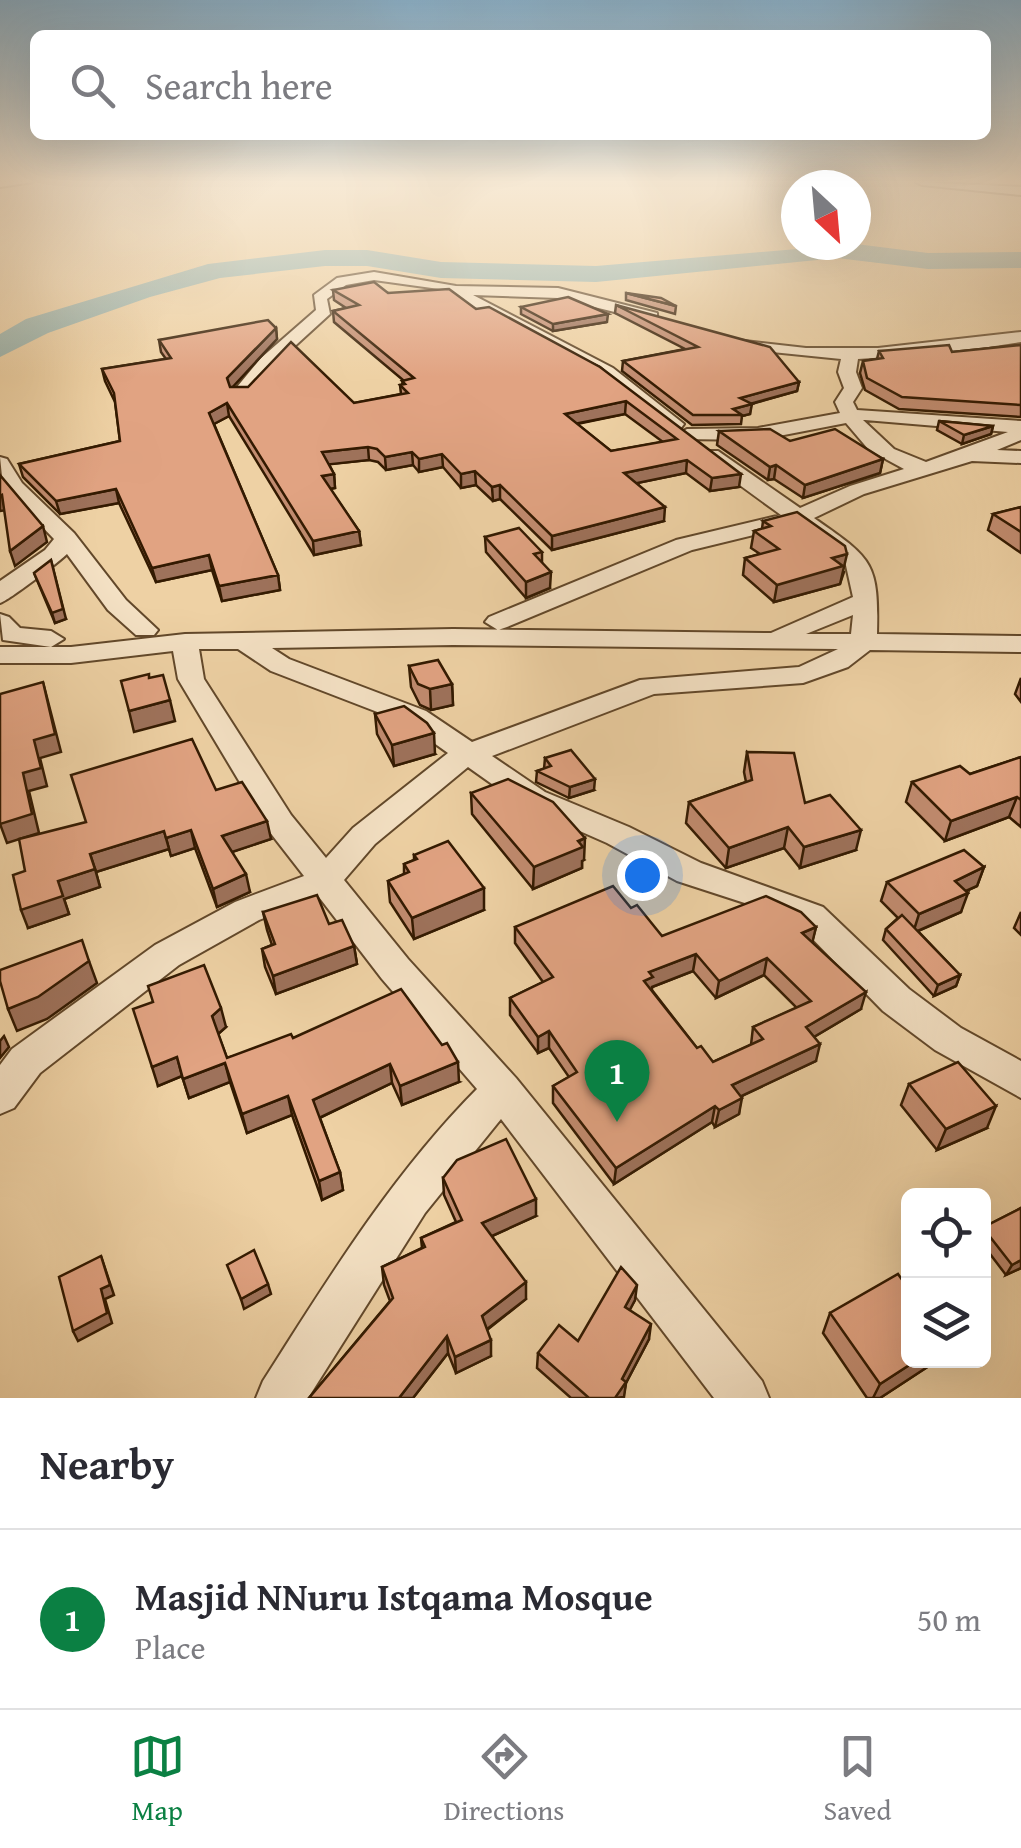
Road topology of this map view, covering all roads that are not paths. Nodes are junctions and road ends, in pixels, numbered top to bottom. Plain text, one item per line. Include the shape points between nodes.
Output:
1 (456, 290) junction
2 (666, 322) edge
3 (712, 336) edge
4 (1021, 337) edge
5 (851, 354) junction
6 (241, 393) edge
7 (851, 415) junction
8 (1021, 430) edge
9 (687, 435) junction
10 (970, 456) junction
11 (1021, 457) edge
12 (0, 464) edge
13 (924, 468) junction
14 (798, 518) junction
15 (66, 538) junction
16 (0, 596) edge
17 (865, 601) junction
18 (0, 622) edge
19 (498, 622) junction
20 (145, 630) junction
21 (185, 642) junction
22 (244, 642) junction
23 (864, 642) junction
24 (1021, 644) edge
25 (0, 655) edge
26 (468, 754) junction
27 (323, 882) junction
28 (1021, 1080) edge
29 (502, 1090) junction
30 (0, 1096) edge
31 (280, 1398) edge
32 (745, 1398) edge

1 - 2 street via 558,293
1 - 6 street via 390,276 342,281 319,298 324,312
1 - 9 street via 607,372
3 - 5 street via 769,349
4 - 5 street
5 - 7 street via 847,372 853,388 844,402
7 - 8 street
7 - 9 street via 758,434
7 - 13 street via 875,448
8 - 10 street
9 - 14 street
10 - 11 street
10 - 13 street
12 - 15 street
13 - 14 street
14 - 17 street via 854,557 862,568
14 - 19 street via 684,545
15 - 16 street
15 - 20 street
17 - 19 street via 767,637
17 - 23 street
18 - 20 street via 12,635 33,640
19 - 20 street
21 - 22 street
21 - 25 street
21 - 27 street via 191,679
22 - 23 street
22 - 26 street via 280,665 416,717
23 - 24 street
23 - 26 street via 824,669 802,675 650,686
26 - 27 street via 364,836
26 - 28 street via 534,798 689,872 810,916 896,1000
27 - 29 street
27 - 30 street via 247,910 167,954 26,1060
29 - 31 street via 417,1185
29 - 32 street

